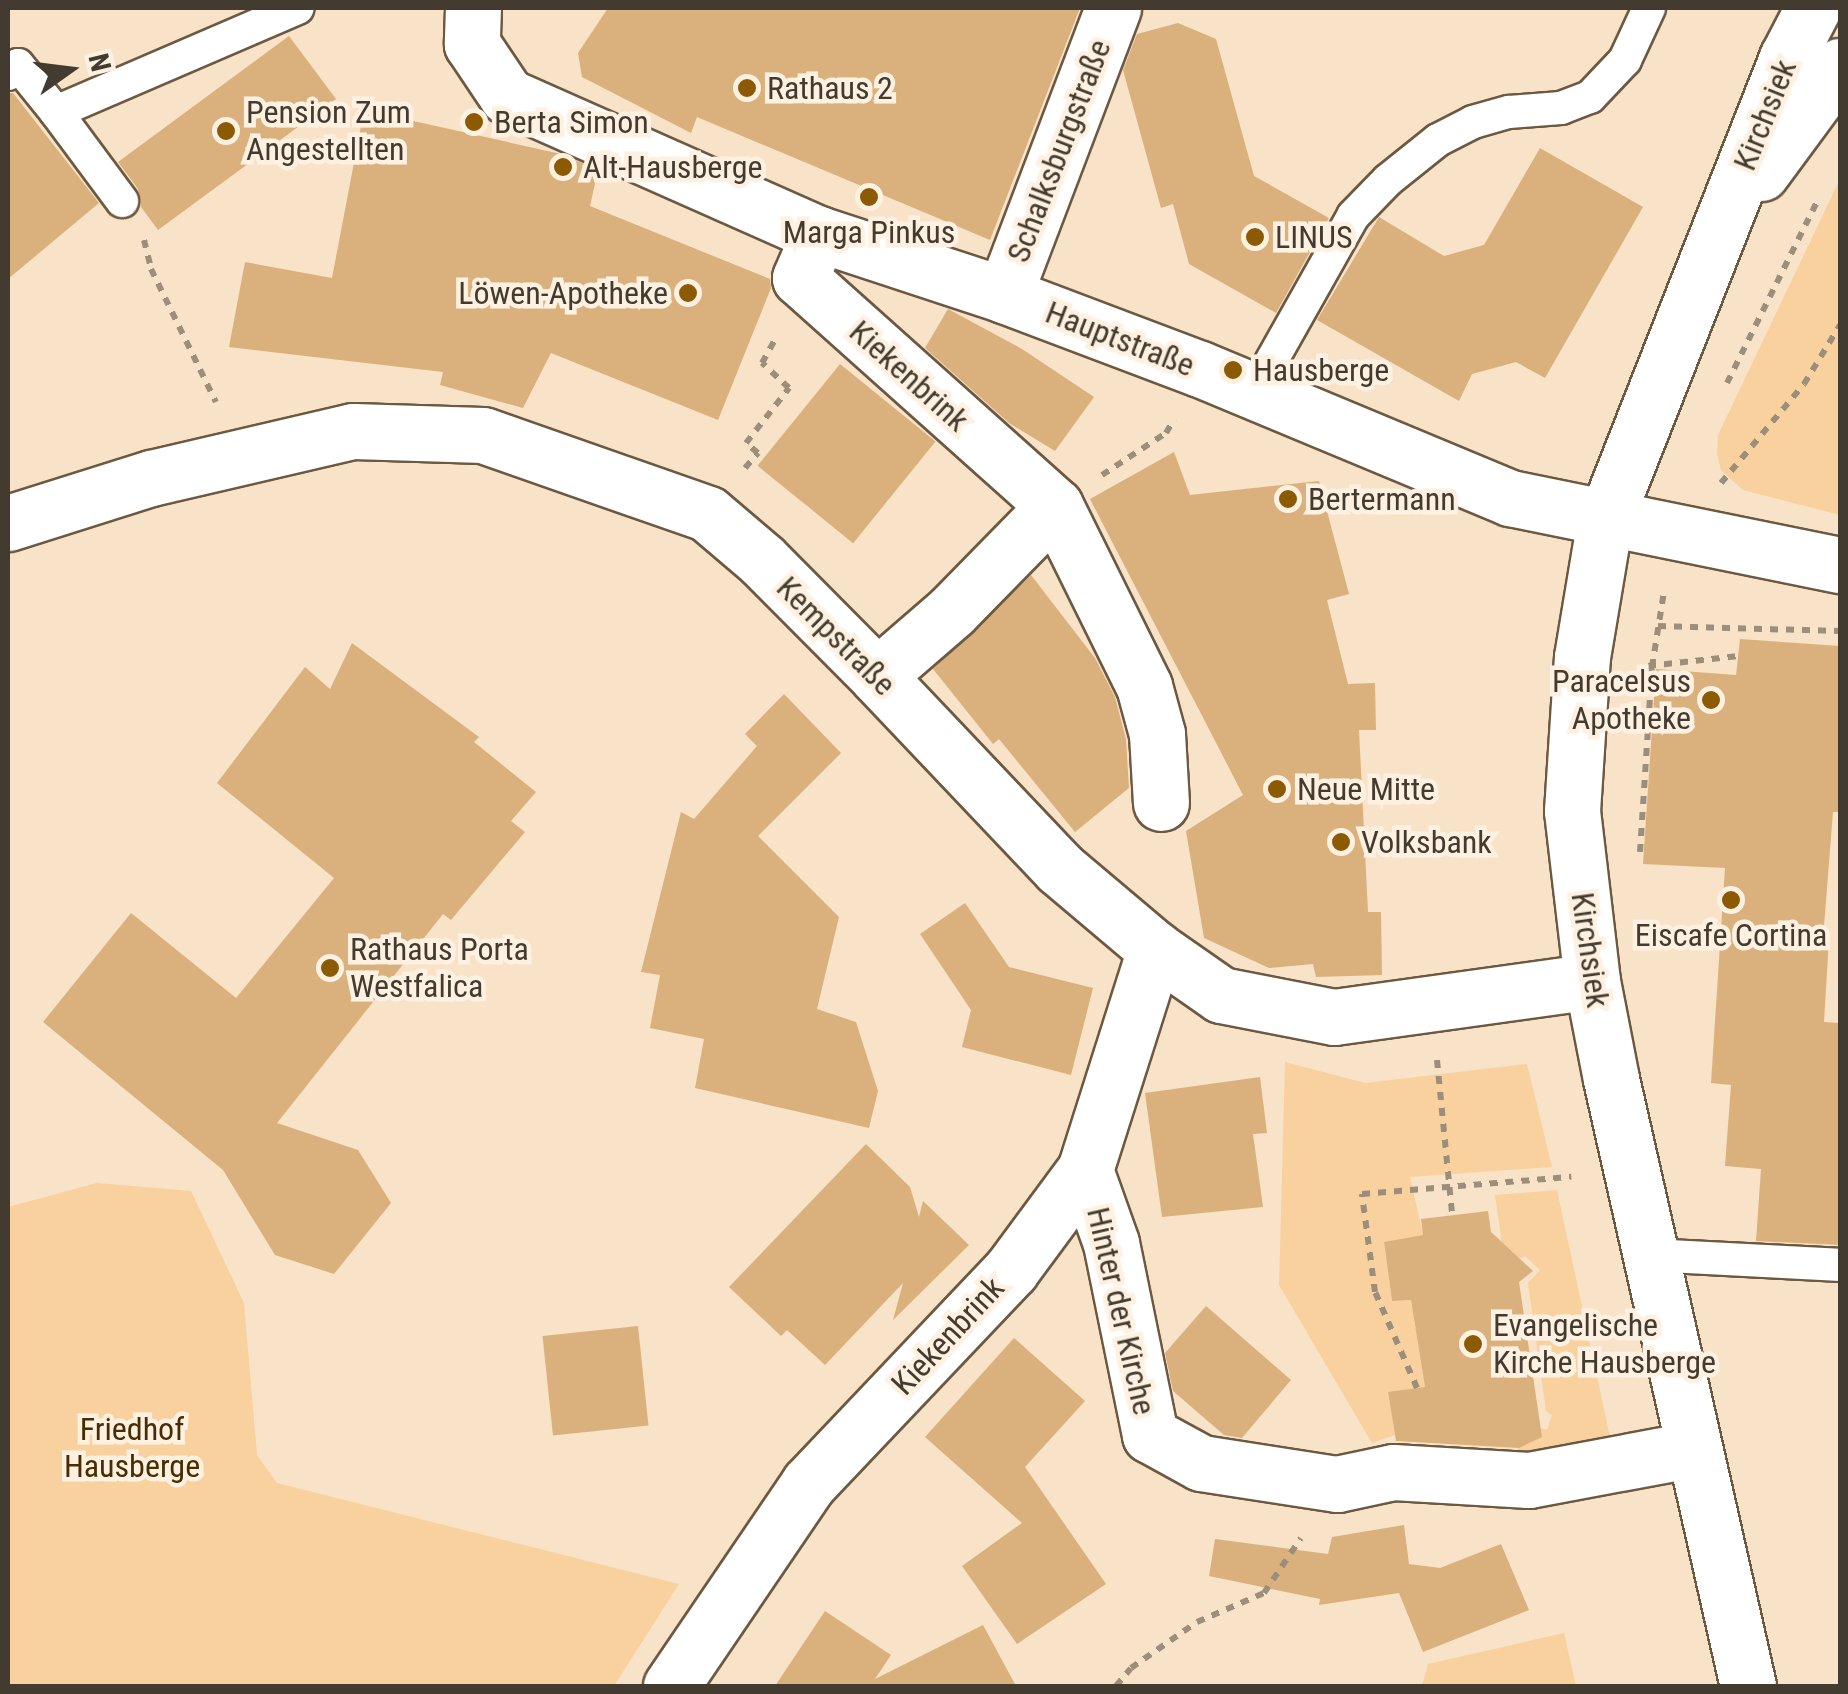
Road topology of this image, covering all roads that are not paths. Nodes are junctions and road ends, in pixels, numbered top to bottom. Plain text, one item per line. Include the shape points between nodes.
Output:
1 (298, 8) edge
2 (473, 8) edge
3 (1114, 8) edge
4 (1649, 8) edge
5 (1813, 8) edge
6 (1840, 66) edge
7 (8, 74) edge
8 (56, 112) junction
9 (122, 202) dead end
10 (1722, 224) junction
11 (809, 256) junction
12 (1004, 295) junction
13 (1254, 392) junction
14 (1055, 506) junction
15 (1604, 520) junction
16 (8, 524) edge
17 (1840, 564) edge
18 (877, 676) junction
19 (1161, 802) dead end
20 (1155, 949) junction
21 (1592, 980) junction
22 (1085, 1170) junction
23 (1651, 1255) junction
24 (1840, 1265) edge
25 (1694, 1448) junction
26 (671, 1686) edge
27 (1748, 1686) edge

1 - 8 lane
2 - 11 street, Hauptstraße via 472,44 507,96
3 - 12 street, Schalksburgstraße
4 - 13 lane via 1625,60 1590,97 1473,122 1388,180 1352,216
5 - 10 street, Kirchsiek via 1786,58
6 - 10 street, Kirchsiek
7 - 8 lane via 18,65
8 - 9 lane
10 - 15 street, Kirchsiek
11 - 12 street, Hauptstraße
11 - 14 street, Kiekenbrink
12 - 13 street, Hauptstraße
13 - 15 street, Hauptstraße via 1510,498
14 - 18 street via 952,612
14 - 19 street, Kiekenbrink via 1144,686 1157,734
15 - 17 street, Hauptstraße
15 - 21 street, Kirchsiek via 1582,656 1572,811
16 - 18 street, Kempstraße via 151,478 353,431 484,435 708,514
18 - 20 street, Kempstraße via 1060,868
20 - 21 street, Kempstraße via 1222,995 1334,1017
20 - 22 street, Kiekenbrink
21 - 23 street, Kirchsiek
22 - 25 street, Hinter der Kirche via 1111,1243 1150,1435 1200,1464 1337,1484 1394,1472 1529,1480
22 - 26 street, Kiekenbrink via 1011,1270 809,1483
23 - 24 lane
23 - 25 street, Kirchsiek
25 - 27 street, Kirchsiek

